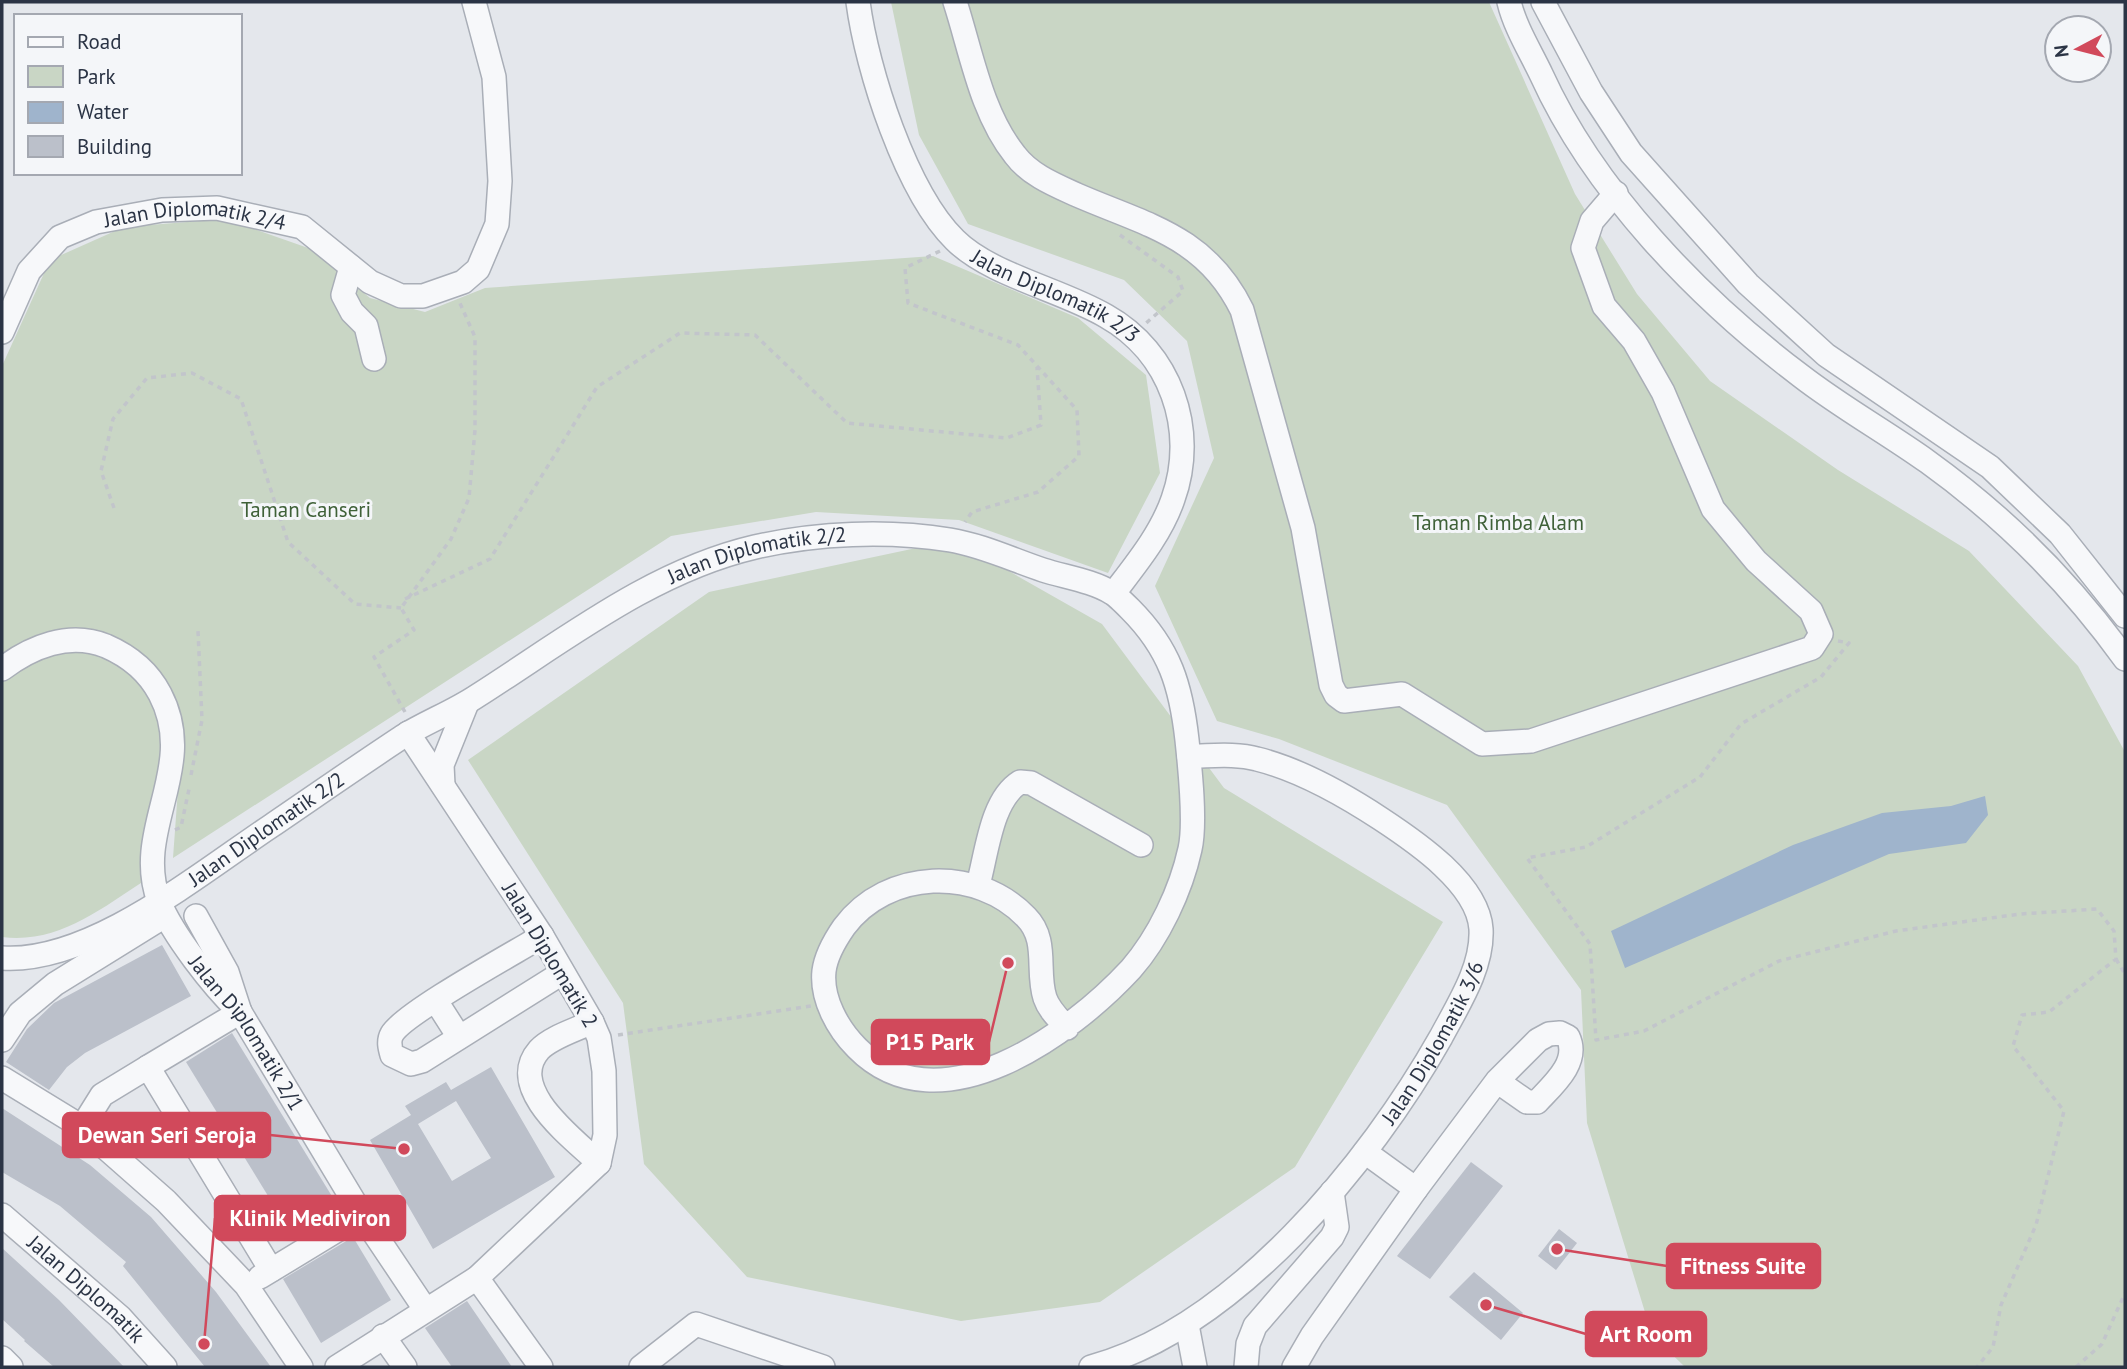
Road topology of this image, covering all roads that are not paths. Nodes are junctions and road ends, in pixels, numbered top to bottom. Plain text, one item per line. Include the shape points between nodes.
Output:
1 (474, 2) edge
2 (858, 2) edge
3 (955, 2) edge
4 (1509, 2) edge
5 (1543, 2) edge
6 (1588, 86) junction
7 (1558, 112) junction
8 (1616, 193) junction
9 (351, 267) junction
10 (2, 332) edge
11 (374, 359) dead end
12 (1114, 593) junction
13 (2125, 616) edge
14 (2125, 659) edge
15 (2, 669) edge
16 (467, 703) junction
17 (412, 731) junction
18 (1189, 756) junction
19 (443, 785) junction
20 (1141, 845) dead end
21 (978, 885) junction
22 (157, 912) junction
23 (196, 916) dead end
24 (542, 936) junction
25 (2, 958) edge
26 (562, 973) junction
27 (436, 1001) junction
28 (240, 1012) junction
29 (1067, 1028) junction
30 (595, 1030) junction
31 (459, 1037) junction
32 (2, 1040) edge
33 (148, 1067) junction
34 (2, 1079) edge
35 (1497, 1081) dead end
36 (82, 1127) junction
37 (1365, 1152) junction
38 (599, 1163) junction
39 (1416, 1189) junction
40 (1332, 1192) junction
41 (2, 1215) edge
42 (362, 1215) junction
43 (271, 1270) junction
44 (477, 1278) junction
45 (246, 1286) junction
46 (425, 1309) junction
47 (1186, 1325) junction
48 (383, 1336) junction
49 (2, 1358) edge
50 (11, 1367) edge
51 (164, 1367) edge
52 (302, 1367) edge
53 (337, 1367) edge
54 (405, 1367) edge
55 (541, 1367) edge
56 (641, 1367) edge
57 (823, 1367) edge
58 (1091, 1367) edge
59 (1195, 1367) edge
60 (1246, 1367) edge
61 (1294, 1367) edge

1 - 9 street, Jalan Diplomatik 2/4 via 494,77 500,181 497,224 478,269 452,287 423,296 401,296
2 - 12 street, Jalan Diplomatik 2/3 via 879,92 935,220 979,259 1106,315 1133,334 1172,388 1183,441 1173,499 1151,543
3 - 8 street via 992,115 1016,156 1049,183 1189,245 1232,291 1242,310 1303,528 1336,695 1344,701 1402,694 1482,744 1531,741 1812,648 1821,634 1811,611 1756,561 1713,509 1663,392 1634,341 1604,306 1583,248 1592,221
4 - 7 street
5 - 6 street
6 - 7 street
6 - 13 street via 1631,153 1748,284 1826,355 1990,467 2060,534
7 - 8 street
8 - 14 street via 1664,252 1780,359 2002,520 2054,572
9 - 10 street, Jalan Diplomatik 2/4 via 302,228 217,208 96,222 60,237 29,271
9 - 11 street via 343,295 366,326
12 - 16 street, Jalan Diplomatik 2/2 via 954,540 869,534 765,545 710,558 629,598
12 - 18 street via 1162,647 1183,705
15 - 22 street via 30,651 54,642 79,640 122,653 157,688 168,709 174,761 152,841
16 - 17 street, Jalan Diplomatik 2/2
16 - 19 street via 442,765
17 - 19 street, Jalan Diplomatik 2
17 - 22 street, Jalan Diplomatik 2/2
18 - 29 street via 1192,845 1170,909 1133,966
18 - 37 street, Jalan Diplomatik 3/6 via 1256,758 1330,788 1387,823 1446,869 1477,909 1479,956 1462,999 1412,1088
19 - 24 street, Jalan Diplomatik 2
20 - 21 street via 1031,783 1020,782 1009,789 997,814
21 - 29 street via 1010,904 1039,933 1044,995
21 - 29 street via 909,884 858,911 831,948 824,972 835,1019 866,1057 914,1077 954,1077 1012,1062
22 - 25 street, Jalan Diplomatik 2/2 via 68,950 26,960
22 - 28 street, Jalan Diplomatik 2/1 via 214,988
22 - 32 street via 55,984 20,1013
23 - 28 street via 227,972
24 - 26 street, Jalan Diplomatik 2
24 - 27 street
26 - 30 street, Jalan Diplomatik 2
26 - 31 street
27 - 31 street
27 - 31 street via 392,1034 392,1055 411,1064 422,1062
28 - 33 street
28 - 42 street, Jalan Diplomatik 2/1
30 - 38 street, Jalan Diplomatik 2 via 606,1105
30 - 38 street via 541,1048 530,1067 530,1079 543,1107
33 - 36 street via 102,1095
33 - 43 street
34 - 36 street
35 - 39 street
36 - 45 street via 166,1201
37 - 39 street
37 - 40 street, Jalan Diplomatik 3/6
38 - 44 street
39 - 61 street
40 - 47 street, Jalan Diplomatik 3/6 via 1269,1258
40 - 60 street via 1337,1227 1255,1326
41 - 51 street, Jalan Diplomatik via 120,1317
42 - 43 street
42 - 46 street, Jalan Diplomatik 2/1
43 - 45 street
44 - 46 street
44 - 55 street
45 - 52 street
46 - 48 street
47 - 58 street, Jalan Diplomatik 3/6 via 1134,1354
47 - 59 street
48 - 53 street
48 - 54 street
49 - 50 street
56 - 57 street via 696,1324

